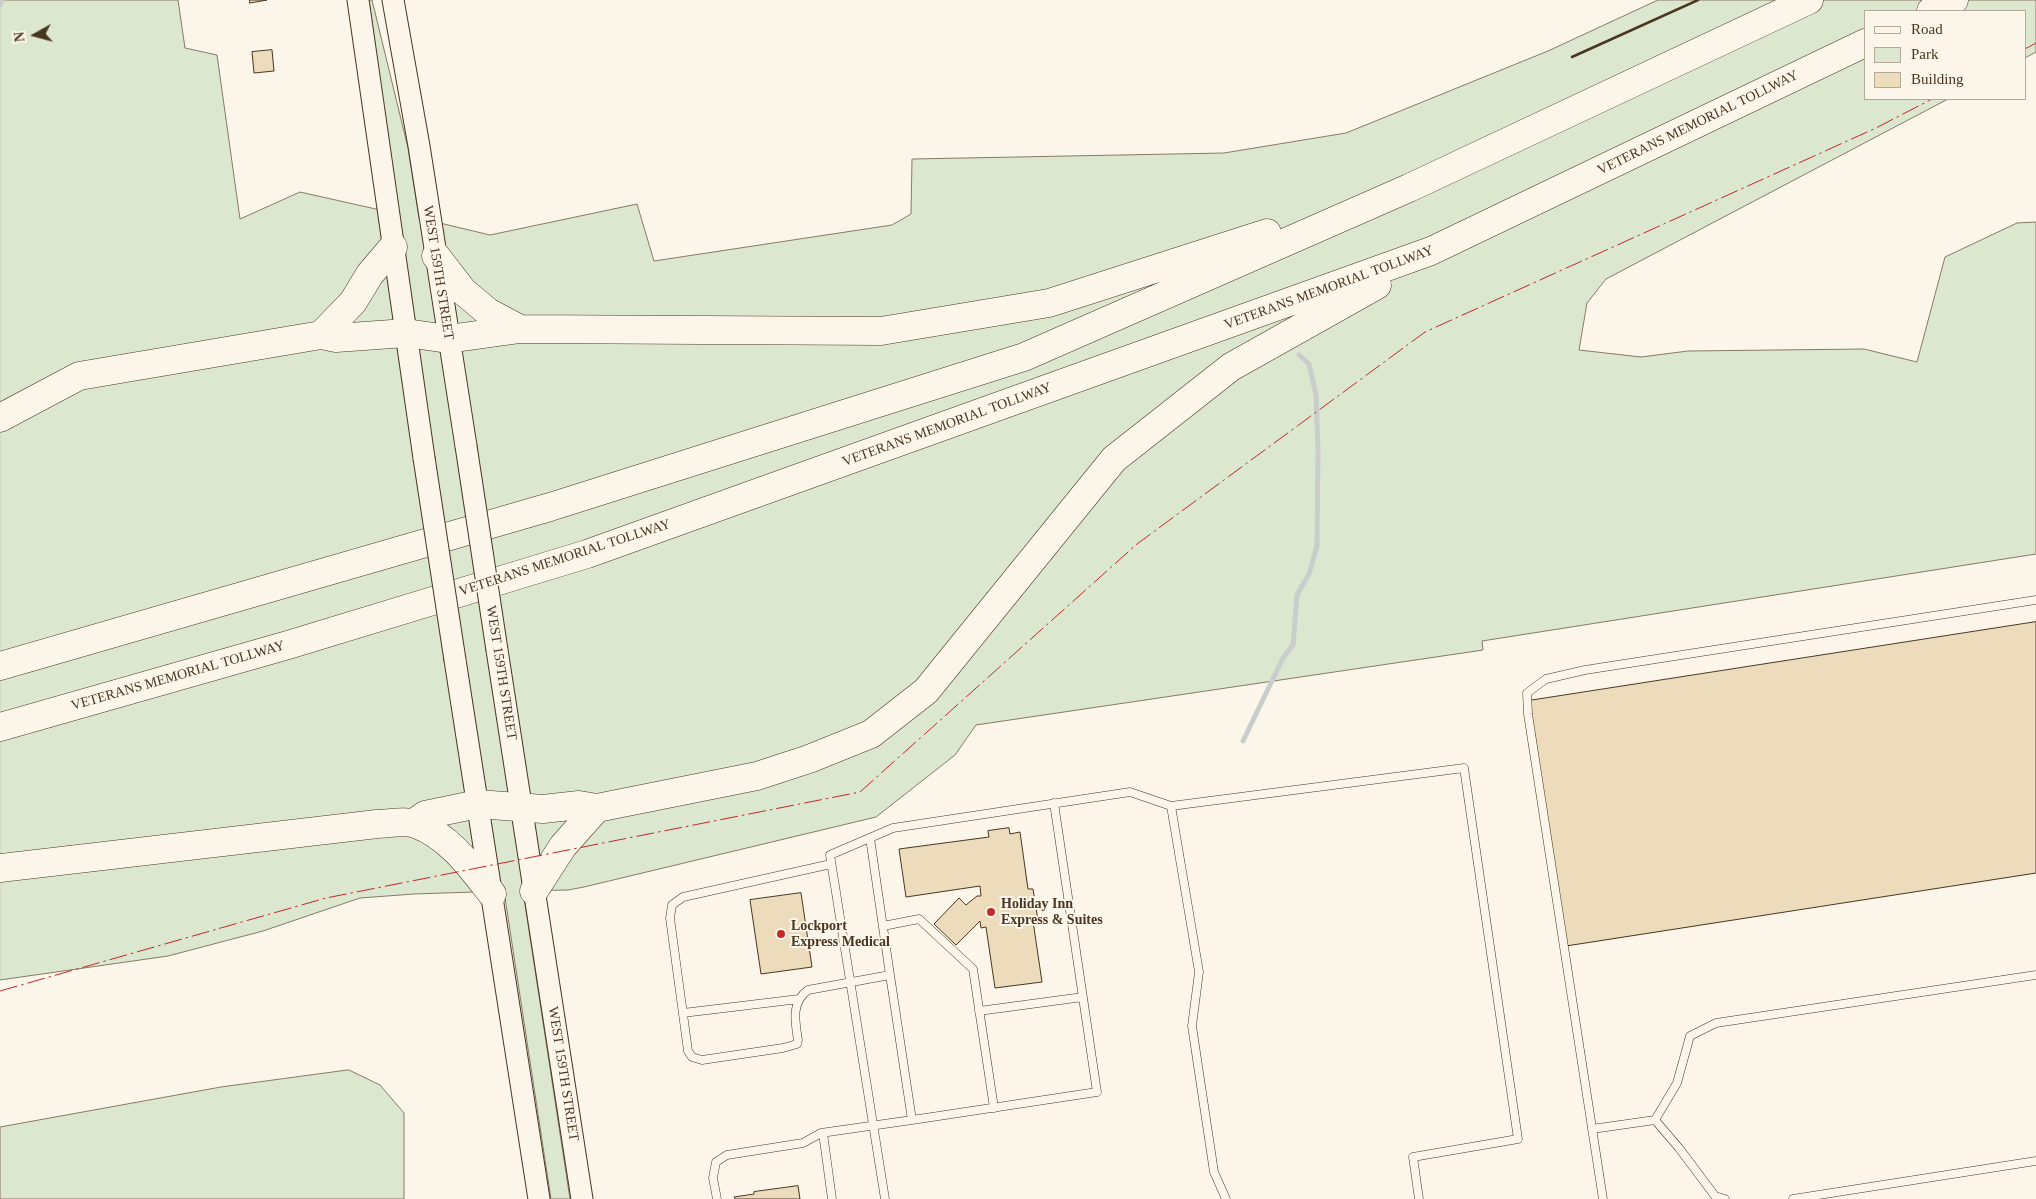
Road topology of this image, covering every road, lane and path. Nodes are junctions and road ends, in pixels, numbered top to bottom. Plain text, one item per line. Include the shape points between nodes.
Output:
1 (358, 0) edge
2 (393, 0) edge
3 (1809, 0) edge
4 (1954, 0) edge
5 (1933, 10) edge
6 (1864, 43) edge
7 (1409, 188) junction
8 (1466, 235) junction
9 (393, 247) junction
10 (436, 256) junction
11 (520, 329) junction
12 (406, 333) junction
13 (321, 335) junction
14 (448, 338) junction
15 (0, 418) edge
16 (2036, 600) edge
17 (0, 666) edge
18 (0, 727) edge
19 (1054, 803) junction
20 (478, 804) junction
21 (1171, 806) junction
22 (521, 807) junction
23 (597, 808) junction
24 (414, 823) junction
25 (870, 838) junction
26 (832, 864) junction
27 (0, 868) edge
28 (534, 891) junction
29 (492, 894) junction
30 (883, 926) junction
31 (890, 975) junction
32 (2036, 975) edge
33 (850, 981) junction
34 (1083, 997) junction
35 (799, 999) junction
36 (979, 1011) junction
37 (683, 1013) junction
38 (994, 1108) junction
39 (912, 1120) junction
40 (1655, 1120) junction
41 (873, 1125) junction
42 (1592, 1129) junction
43 (823, 1133) junction
44 (2036, 1161) edge
45 (539, 1199) edge
46 (582, 1199) edge
47 (717, 1199) edge
48 (832, 1199) edge
49 (885, 1199) edge
50 (1226, 1199) edge
51 (1419, 1199) edge
52 (1603, 1199) edge
53 (1725, 1199) edge
54 (1793, 1199) edge

1 - 9 main road
2 - 10 main road, WEST 159TH STREET
3 - 7 highway
4 - 5 highway
6 - 8 highway, VETERANS MEMORIAL TOLLWAY
7 - 11 highway via 1049,303 881,331
7 - 17 highway via 1024,357 550,507
8 - 18 highway, VETERANS MEMORIAL TOLLWAY via 1431,252 587,554 288,645
8 - 23 highway via 1231,367 1114,458 926,691 871,734 757,776
9 - 12 main road
9 - 13 highway via 370,274 353,302
10 - 11 highway via 463,291 488,312
10 - 14 main road, WEST 159TH STREET
11 - 14 highway
12 - 13 highway via 336,338
12 - 14 highway
12 - 20 main road, bridge
13 - 15 highway via 80,376
14 - 22 main road, WEST 159TH STREET, bridge
16 - 42 lane via 1585,670 1546,679 1527,693
19 - 21 lane via 1130,792
19 - 25 lane via 892,828
19 - 34 lane
20 - 22 highway
20 - 24 highway via 425,815
20 - 29 main road
21 - 50 lane via 1199,972 1192,1026 1214,1172
21 - 51 lane via 1464,768 1518,1139 1413,1157
22 - 23 highway via 579,804
22 - 28 main road, WEST 159TH STREET
23 - 28 highway via 563,846
24 - 27 highway via 377,824
24 - 29 highway via 434,833 461,855
25 - 26 lane via 830,855
25 - 30 lane
26 - 33 lane
26 - 37 lane via 684,897 672,905 670,918
28 - 46 main road, WEST 159TH STREET
29 - 45 main road
30 - 31 lane
30 - 36 lane via 919,920 973,969
31 - 33 lane
31 - 39 lane
32 - 40 lane via 1716,1022 1690,1036 1677,1083
33 - 35 lane via 808,990
33 - 41 lane
34 - 36 lane
34 - 38 lane via 1097,1092
35 - 37 lane
35 - 37 lane via 795,1009 796,1044 702,1060 692,1057 688,1051
36 - 38 lane
38 - 39 lane
39 - 41 lane
40 - 42 lane
40 - 53 lane via 1715,1196
41 - 43 lane
41 - 49 lane
42 - 52 lane
43 - 47 lane via 803,1143 727,1155 716,1162 713,1178
43 - 48 lane
44 - 54 lane

